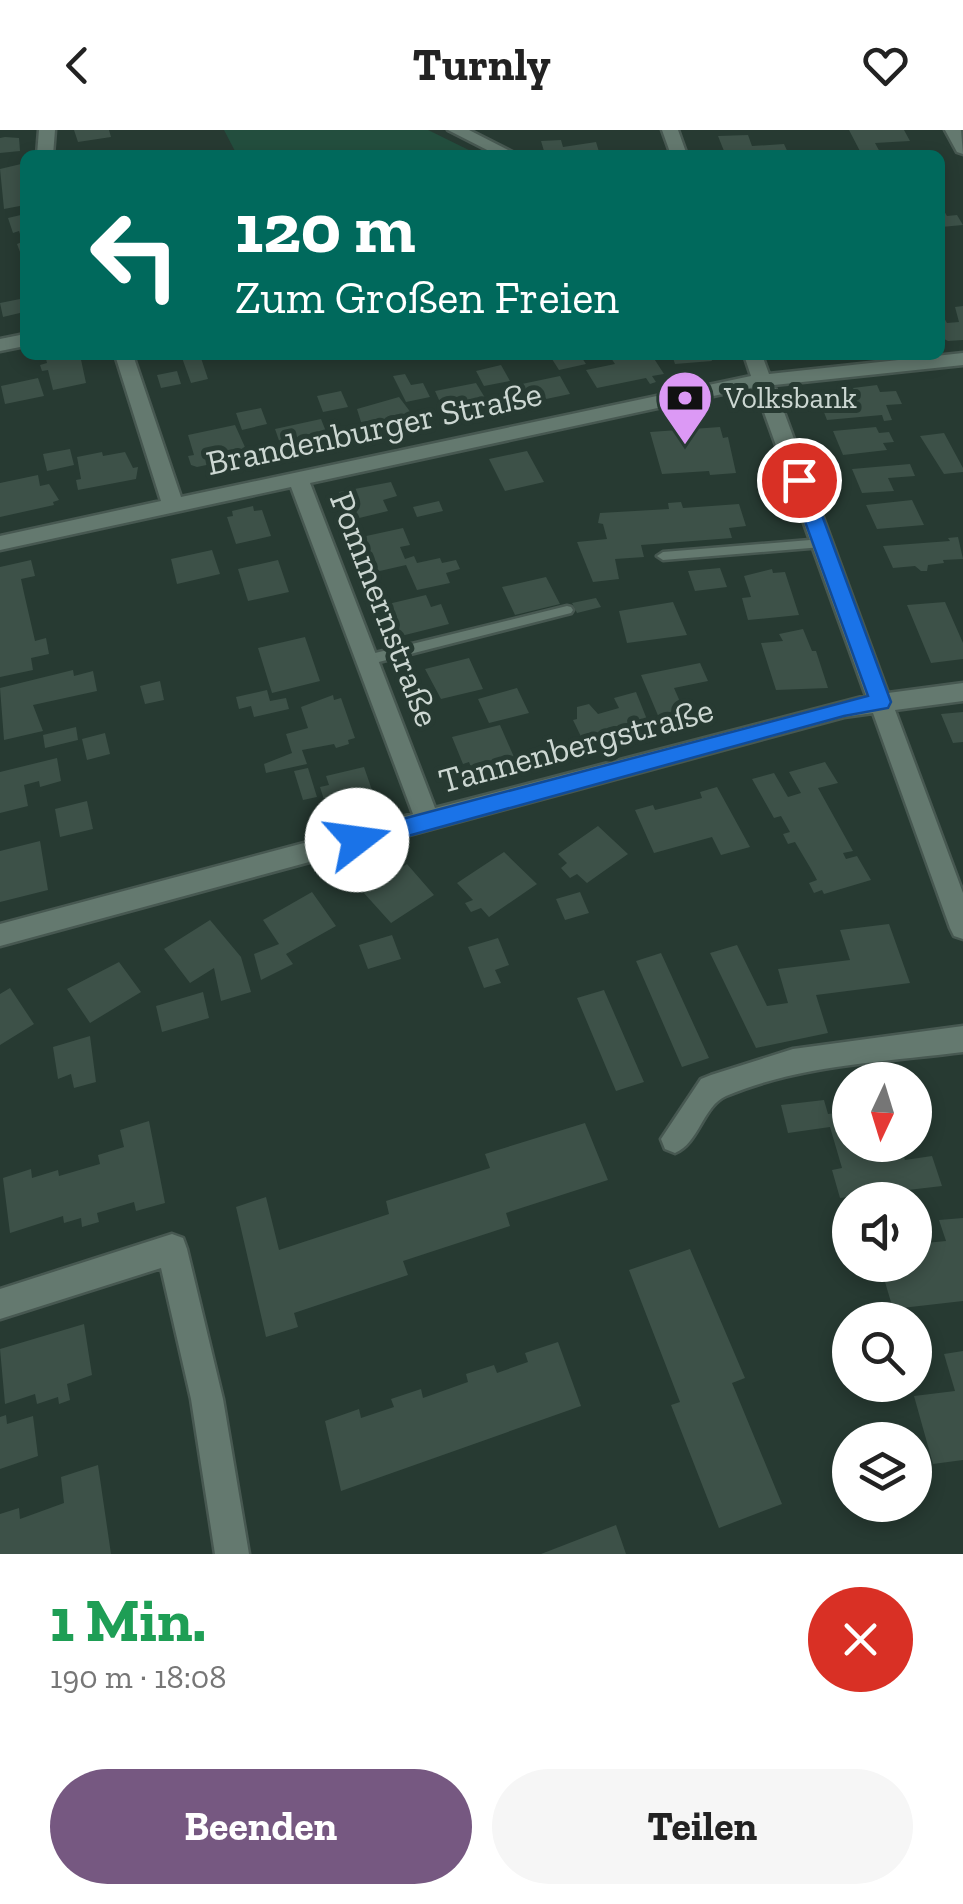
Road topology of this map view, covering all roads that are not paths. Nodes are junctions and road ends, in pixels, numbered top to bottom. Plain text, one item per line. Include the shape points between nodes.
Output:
1 (456, 130) edge
2 (953, 130) edge
3 (963, 149) edge
4 (499, 150) edge
5 (963, 359) edge
6 (126, 360) edge
7 (756, 360) edge
8 (763, 380) junction
9 (298, 478) junction
10 (173, 505) junction
11 (822, 542) junction
12 (0, 543) edge
13 (663, 556) dead end
14 (567, 610) dead end
15 (366, 660) junction
16 (963, 692) edge
17 (880, 702) junction
18 (428, 822) junction
19 (963, 928) edge
20 (0, 936) edge
21 (963, 1039) edge
22 (676, 1139) dead end
23 (0, 1304) edge
24 (232, 1554) edge

1 - 4 street
2 - 3 street
5 - 8 street, Brandenburger Straße
6 - 10 street
7 - 8 street
8 - 9 street, Brandenburger Straße
8 - 11 street
9 - 10 street, Brandenburger Straße
9 - 15 street, Pommernstraße
10 - 12 street, Brandenburger Straße
11 - 13 lane
11 - 17 street
14 - 15 lane
15 - 18 street, Pommernstraße
16 - 17 street, Tannenbergstraße
17 - 18 street, Tannenbergstraße
17 - 19 street
18 - 20 street, Tannenbergstraße
21 - 22 street via 793,1062 712,1088
23 - 24 street via 172,1249 207,1398

